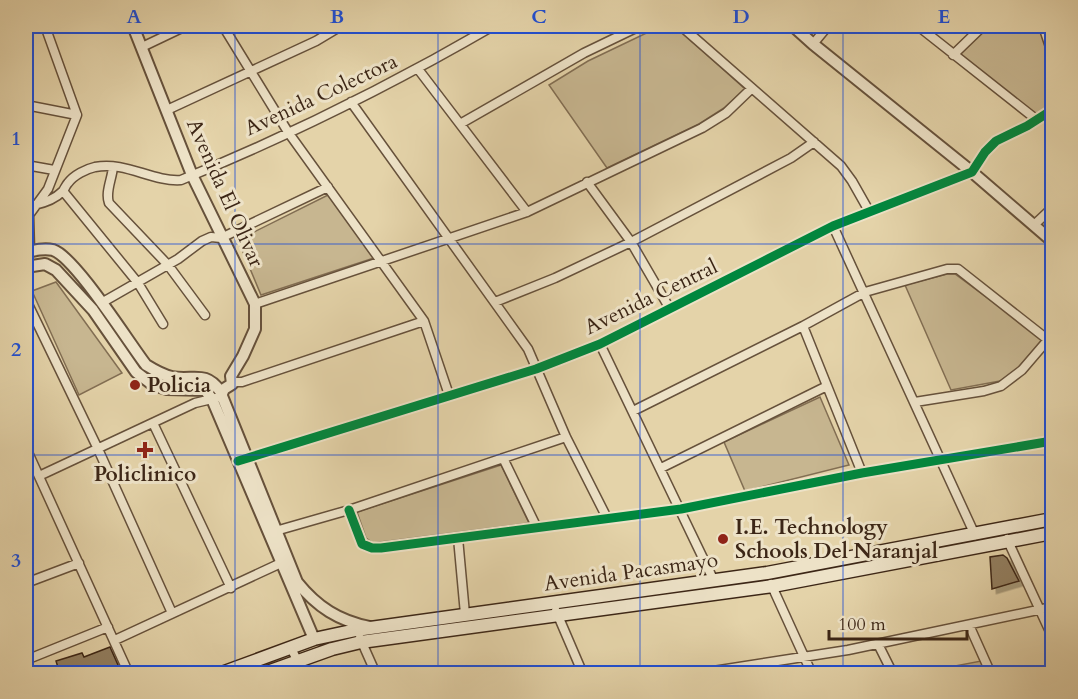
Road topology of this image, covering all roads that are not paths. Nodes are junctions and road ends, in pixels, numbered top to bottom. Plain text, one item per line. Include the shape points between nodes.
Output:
1 (45, 26) edge
2 (133, 26) edge
3 (186, 26) edge
4 (223, 26) edge
5 (341, 26) edge
6 (493, 26) edge
7 (640, 26) edge
8 (681, 26) edge
9 (793, 26) edge
10 (828, 26) edge
11 (918, 26) edge
12 (983, 26) edge
13 (1043, 26) edge
14 (813, 44) junction
15 (142, 47) junction
16 (1053, 53) edge
17 (953, 55) junction
18 (418, 69) junction
19 (251, 71) junction
20 (752, 88) junction
21 (351, 102) junction
22 (26, 105) edge
23 (167, 110) junction
24 (1053, 110) edge
25 (77, 115) junction
26 (1037, 120) junction
27 (460, 124) junction
28 (288, 132) junction
29 (814, 142) junction
30 (26, 165) edge
31 (113, 167) junction
32 (54, 170) junction
33 (972, 172) junction
34 (192, 175) junction
35 (587, 182) junction
36 (328, 187) junction
37 (63, 191) junction
38 (34, 205) junction
39 (1053, 208) edge
40 (869, 211) junction
41 (527, 212) junction
42 (1034, 225) junction
43 (833, 226) junction
44 (221, 238) junction
45 (450, 239) junction
46 (1053, 241) edge
47 (631, 242) junction
48 (28, 252) edge
49 (381, 260) junction
50 (168, 265) junction
51 (26, 267) edge
52 (138, 283) junction
53 (865, 292) junction
54 (26, 300) edge
55 (102, 302) junction
56 (495, 302) junction
57 (255, 304) junction
58 (670, 309) junction
59 (205, 315) dead end
60 (424, 321) junction
61 (163, 324) dead end
62 (803, 326) junction
63 (1051, 339) edge
64 (600, 344) junction
65 (536, 369) junction
66 (220, 386) junction
67 (827, 386) junction
68 (449, 395) junction
69 (915, 402) junction
70 (633, 411) junction
71 (153, 423) junction
72 (566, 437) junction
73 (1053, 441) edge
74 (26, 448) edge
75 (98, 449) junction
76 (503, 458) junction
77 (941, 459) junction
78 (243, 460) junction
79 (661, 468) junction
80 (862, 473) junction
81 (39, 476) junction
82 (681, 509) junction
83 (349, 510) junction
84 (607, 518) junction
85 (1053, 519) edge
86 (537, 528) junction
87 (1002, 530) junction
88 (272, 532) junction
89 (1053, 533) edge
90 (975, 535) junction
91 (458, 538) junction
92 (1008, 542) junction
93 (79, 563) junction
94 (281, 563) junction
95 (767, 573) junction
96 (714, 581) junction
97 (26, 584) edge
98 (772, 586) junction
99 (231, 588) junction
100 (552, 603) junction
101 (1053, 607) edge
102 (1040, 609) junction
103 (172, 613) junction
104 (465, 615) junction
105 (558, 615) junction
106 (969, 625) junction
107 (108, 627) junction
108 (373, 627) junction
109 (356, 630) junction
110 (1053, 636) edge
111 (314, 639) junction
112 (115, 640) junction
113 (361, 642) junction
114 (878, 644) junction
115 (291, 648) junction
116 (804, 657) junction
117 (26, 660) edge
118 (298, 661) junction
119 (243, 670) edge
120 (740, 671) edge
121 (129, 674) edge
122 (219, 674) edge
123 (262, 674) edge
124 (304, 674) edge
125 (376, 674) edge
126 (583, 674) edge
127 (694, 674) edge
128 (812, 674) edge
129 (892, 674) edge
130 (991, 674) edge

1 - 25 street
2 - 15 street, Avenida El Olivar
3 - 15 street
4 - 19 street
5 - 19 street
6 - 18 street, Avenida Colectora
7 - 27 street via 584,53
8 - 20 street
9 - 14 street
10 - 14 street
11 - 17 street
12 - 17 street
13 - 16 street
14 - 33 street
15 - 23 street, Avenida El Olivar
17 - 26 street
18 - 21 street, Avenida Colectora
18 - 27 street
19 - 23 street
19 - 28 street
20 - 29 street
20 - 35 street via 726,113 702,128
21 - 28 street, Avenida Colectora
21 - 45 street
22 - 25 street
23 - 34 street, Avenida El Olivar
24 - 26 street
25 - 32 street
26 - 33 street via 996,141
27 - 41 street
28 - 34 street, Avenida Colectora
28 - 36 street
29 - 40 street via 841,166
29 - 47 street via 791,158
30 - 32 street
31 - 34 street, Avenida Colectora via 168,181
31 - 37 street, Avenida Colectora via 81,172 68,181
31 - 50 street via 106,195 109,203
32 - 38 street via 48,189
33 - 40 street, Avenida Central
33 - 42 street
34 - 44 street, Avenida El Olivar
35 - 41 street
35 - 47 street
36 - 44 street
36 - 49 street
37 - 38 street, Avenida Colectora
37 - 52 street
38 - 48 street via 29,215
39 - 42 street
40 - 43 street, Avenida Central
41 - 45 street
42 - 46 street
43 - 53 street
43 - 58 street, Avenida Central
44 - 50 street via 202,241
44 - 57 street, Avenida El Olivar
45 - 49 street
45 - 56 street
47 - 56 street
47 - 58 street
48 - 55 street via 52,250 62,255
49 - 57 street
49 - 60 street
50 - 52 street
50 - 59 street
51 - 66 street via 45,264 56,270 93,310 136,372 153,385 167,389
52 - 55 street
52 - 61 street
53 - 62 street
53 - 63 street via 958,269
53 - 69 street
54 - 75 street
55 - 66 street via 155,371 172,377 204,377
56 - 65 street via 528,349
57 - 66 street via 255,329 243,356
58 - 64 street, Avenida Central
60 - 66 street
60 - 68 street
62 - 67 street
62 - 70 street
63 - 69 street via 1001,386
64 - 65 street, Avenida Central
64 - 70 street
65 - 68 street, Avenida Central
65 - 72 street
66 - 71 street
66 - 78 street
67 - 79 street
67 - 80 street
68 - 78 street, Avenida Central
69 - 77 street
70 - 79 street
71 - 75 street
71 - 99 street
72 - 76 street
72 - 84 street
73 - 77 street
74 - 81 street
75 - 81 street
75 - 103 street
76 - 83 street
76 - 86 street
77 - 80 street
77 - 90 street
78 - 88 street
79 - 82 street
80 - 82 street
81 - 93 street
82 - 84 street
82 - 96 street
83 - 88 street
83 - 91 street via 362,544 372,548
84 - 86 street
85 - 87 main road, Avenida Pacasmayo
86 - 91 street
87 - 90 main road, Avenida Pacasmayo
87 - 92 street
88 - 94 street
88 - 108 street via 308,596 336,616
89 - 92 main road, Avenida Pacasmayo
90 - 95 main road, Avenida Pacasmayo
91 - 104 street
92 - 98 main road, Avenida Pacasmayo
92 - 102 street
93 - 97 street
93 - 107 street
94 - 99 street
94 - 111 street
95 - 96 main road, Avenida Pacasmayo
95 - 98 street
96 - 100 main road, Avenida Pacasmayo
98 - 105 main road, Avenida Pacasmayo
98 - 116 street
99 - 103 street
100 - 104 main road, Avenida Pacasmayo
100 - 105 street
101 - 102 street
102 - 106 street
102 - 110 street
103 - 112 street
104 - 108 main road, Avenida Pacasmayo
105 - 113 main road, Avenida Pacasmayo
105 - 126 street
106 - 114 street
106 - 130 street
107 - 112 street
107 - 117 street
108 - 109 main road, Avenida Pacasmayo
109 - 111 main road, Avenida Pacasmayo
109 - 113 street
111 - 115 main road, Avenida Pacasmayo
112 - 121 street
113 - 118 main road, Avenida Pacasmayo
113 - 125 street
114 - 116 street
114 - 129 street
115 - 118 street
115 - 119 main road, Avenida Pacasmayo
116 - 120 street
116 - 128 street
118 - 123 main road, Avenida Pacasmayo
118 - 124 street
119 - 122 main road, Avenida Pacasmayo
120 - 127 street

